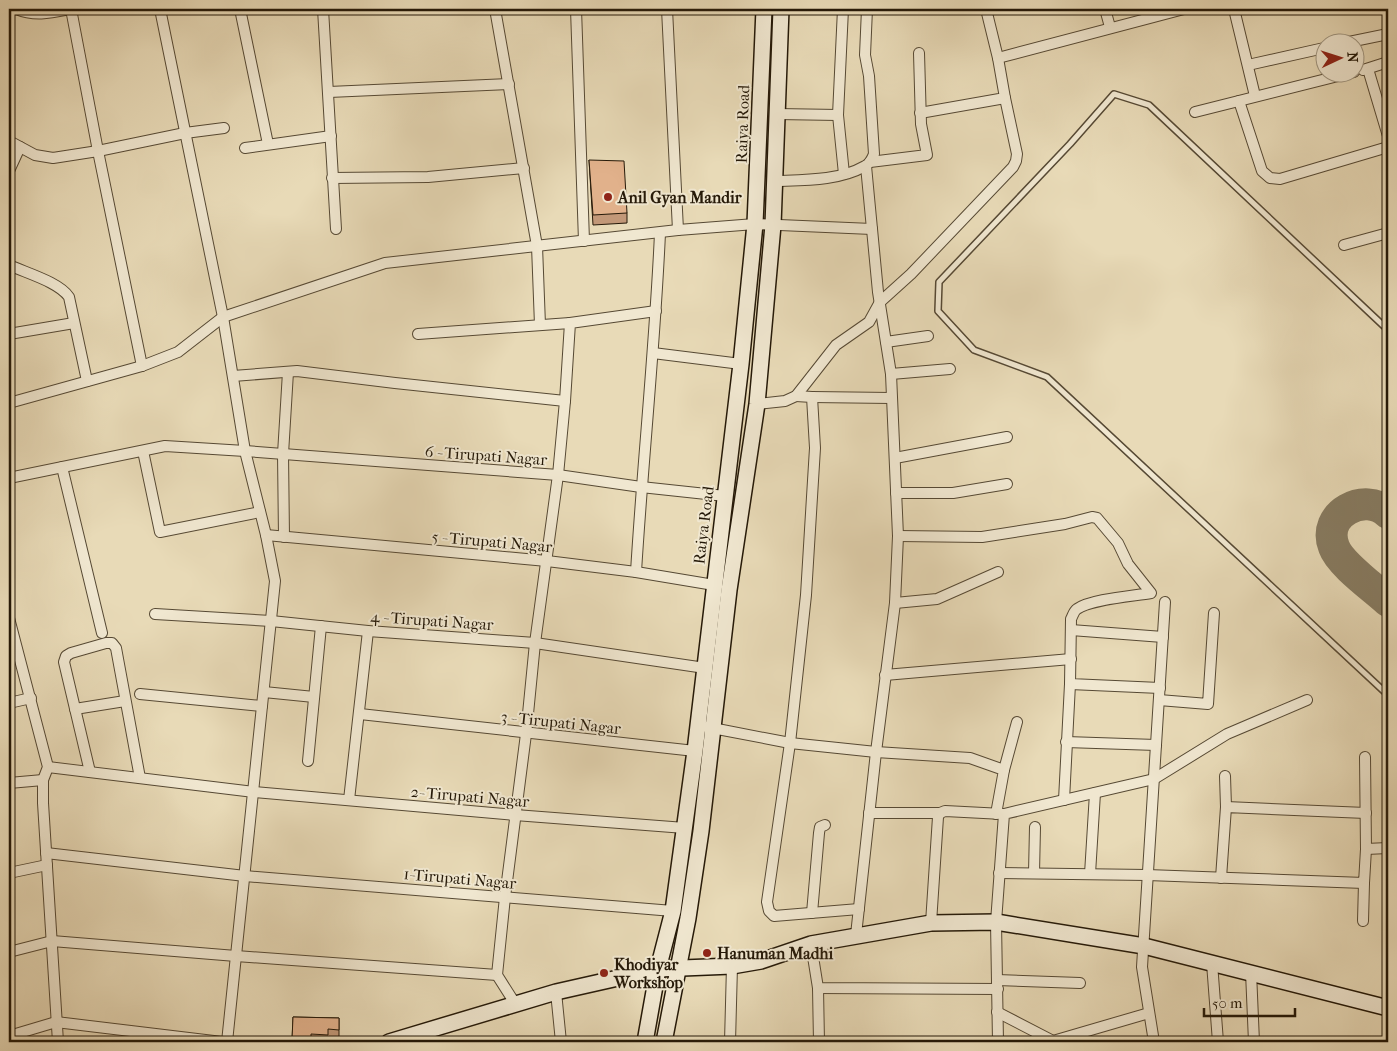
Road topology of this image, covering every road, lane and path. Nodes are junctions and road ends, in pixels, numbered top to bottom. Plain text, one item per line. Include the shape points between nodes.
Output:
1 (16, 9) edge
2 (71, 9) edge
3 (160, 9) edge
4 (240, 9) edge
5 (324, 9) edge
6 (495, 9) edge
7 (576, 9) edge
8 (667, 9) edge
9 (764, 9) edge
10 (781, 9) edge
11 (843, 9) edge
12 (867, 9) edge
13 (986, 9) edge
14 (1105, 9) edge
15 (1184, 9) edge
16 (1234, 9) edge
17 (1110, 27) junction
18 (1388, 34) edge
19 (1364, 39) edge
20 (1314, 50) edge
21 (919, 53) dead end
22 (998, 58) junction
23 (1388, 62) edge
24 (1248, 65) junction
25 (1368, 69) junction
26 (1364, 70) edge
27 (1314, 82) edge
28 (509, 84) junction
29 (329, 92) junction
30 (1255, 96) junction
31 (1005, 98) junction
32 (1239, 101) junction
33 (1196, 112) dead end
34 (920, 113) junction
35 (777, 114) junction
36 (838, 115) junction
37 (1386, 118) edge
38 (224, 128) dead end
39 (185, 133) junction
40 (331, 136) junction
41 (1388, 136) edge
42 (9, 141) edge
43 (268, 144) junction
44 (20, 147) junction
45 (1388, 147) edge
46 (246, 148) dead end
47 (98, 151) junction
48 (868, 164) junction
49 (524, 168) junction
50 (9, 171) edge
51 (844, 174) junction
52 (332, 178) junction
53 (776, 181) junction
54 (756, 224) junction
55 (773, 225) junction
56 (872, 229) junction
57 (336, 230) dead end
58 (678, 230) junction
59 (660, 232) junction
60 (1388, 233) edge
61 (584, 241) junction
62 (1344, 245) dead end
63 (537, 246) junction
64 (9, 265) edge
65 (880, 302) junction
66 (656, 311) junction
67 (223, 317) junction
68 (74, 323) junction
69 (570, 323) junction
70 (540, 325) junction
71 (1388, 330) edge
72 (9, 334) edge
73 (418, 334) dead end
74 (928, 336) dead end
75 (886, 342) junction
76 (653, 353) junction
77 (741, 364) junction
78 (142, 366) junction
79 (950, 368) dead end
80 (288, 372) junction
81 (890, 374) junction
82 (233, 376) junction
83 (87, 381) junction
84 (796, 396) junction
85 (812, 398) junction
86 (891, 398) junction
87 (565, 401) junction
88 (9, 403) edge
89 (757, 404) junction
90 (1007, 437) dead end
91 (144, 451) junction
92 (245, 451) junction
93 (282, 454) junction
94 (895, 458) junction
95 (62, 467) junction
96 (558, 475) junction
97 (9, 478) edge
98 (1007, 484) dead end
99 (641, 487) junction
100 (896, 493) junction
101 (725, 496) junction
102 (260, 512) junction
103 (266, 535) junction
104 (898, 536) junction
105 (284, 537) junction
106 (547, 561) junction
107 (636, 572) junction
108 (998, 572) dead end
109 (714, 585) junction
110 (1165, 602) dead end
111 (895, 603) junction
112 (1214, 613) dead end
113 (156, 614) dead end
114 (9, 618) edge
115 (271, 621) junction
116 (322, 626) junction
117 (1071, 630) junction
118 (368, 631) junction
119 (102, 633) dead end
120 (1163, 637) junction
121 (535, 643) junction
122 (1071, 659) junction
123 (705, 668) junction
124 (886, 675) junction
125 (1070, 684) junction
126 (1160, 688) junction
127 (264, 692) junction
128 (140, 694) dead end
129 (1388, 695) edge
130 (31, 698) junction
131 (314, 698) junction
132 (1159, 700) junction
133 (1307, 700) dead end
134 (126, 701) junction
135 (9, 703) edge
136 (262, 706) junction
137 (75, 708) junction
138 (360, 714) junction
139 (1017, 722) dead end
140 (698, 725) junction
141 (714, 728) junction
142 (526, 734) junction
143 (1066, 742) junction
144 (790, 744) junction
145 (1156, 745) junction
146 (695, 751) junction
147 (876, 752) junction
148 (1365, 757) dead end
149 (308, 761) dead end
150 (48, 767) junction
151 (1004, 770) junction
152 (90, 772) junction
153 (1225, 776) dead end
154 (140, 778) junction
155 (1154, 779) junction
156 (43, 780) junction
157 (9, 783) edge
158 (254, 792) junction
159 (1095, 793) junction
160 (349, 800) junction
161 (1064, 800) junction
162 (1226, 808) junction
163 (869, 813) junction
164 (940, 813) junction
165 (1366, 813) junction
166 (1000, 814) junction
167 (515, 816) junction
168 (825, 825) dead end
169 (1035, 827) dead end
170 (684, 828) junction
171 (1388, 848) edge
172 (1366, 849) junction
173 (46, 853) junction
174 (47, 864) junction
175 (9, 873) edge
176 (999, 873) junction
177 (1034, 874) junction
178 (1090, 874) junction
179 (1147, 874) junction
180 (245, 876) junction
181 (1221, 878) junction
182 (1364, 883) junction
183 (505, 897) junction
184 (859, 909) junction
185 (673, 911) junction
186 (812, 913) junction
187 (1363, 921) dead end
188 (996, 922) junction
189 (931, 923) junction
190 (856, 936) junction
191 (52, 941) junction
192 (811, 944) junction
193 (1144, 946) junction
194 (9, 952) edge
195 (236, 956) junction
196 (1212, 963) junction
197 (732, 966) junction
198 (679, 968) junction
199 (658, 969) junction
200 (1251, 972) junction
201 (497, 975) junction
202 (1080, 983) dead end
203 (998, 985) junction
204 (818, 988) junction
205 (556, 992) junction
206 (516, 1006) junction
207 (1388, 1008) edge
208 (997, 1012) junction
209 (1149, 1013) junction
210 (56, 1022) junction
211 (9, 1036) edge
212 (58, 1042) edge
213 (222, 1042) edge
214 (227, 1042) edge
215 (389, 1042) edge
216 (561, 1042) edge
217 (646, 1042) edge
218 (664, 1042) edge
219 (730, 1042) edge
220 (819, 1042) edge
221 (998, 1042) edge
222 (1054, 1042) edge
223 (1154, 1042) edge
224 (1218, 1042) edge
225 (1254, 1042) edge

1 - 2 street via 41,15
2 - 47 street
3 - 39 street
4 - 43 street
5 - 29 street
6 - 28 street
7 - 61 street
8 - 58 street
9 - 54 street, Raiya Road
10 - 35 street
11 - 36 street
12 - 48 street via 865,55 874,154
13 - 22 street
14 - 17 street
15 - 17 street
16 - 24 street
17 - 22 street
18 - 19 street
20 - 24 street
21 - 34 street
22 - 31 street
23 - 25 street
24 - 30 street
25 - 26 street
25 - 37 street
27 - 30 street
28 - 29 street
28 - 49 street
29 - 40 street
30 - 32 street
31 - 34 street
31 - 65 street via 1017,154 1013,167
32 - 33 street
32 - 45 street via 1262,172 1270,178 1280,179
34 - 48 street via 927,155
35 - 36 street
35 - 53 street
36 - 51 street
37 - 41 street
38 - 39 street
39 - 47 street
39 - 67 street
40 - 43 street
40 - 52 street
42 - 44 street
43 - 46 street
44 - 47 street via 35,155 53,158
44 - 50 street
47 - 78 street
48 - 51 street
48 - 56 street
49 - 52 street via 428,177
49 - 63 street
51 - 53 street
52 - 57 street
53 - 55 street
54 - 55 street
54 - 58 street
54 - 77 street, Raiya Road
55 - 56 street
55 - 89 street
56 - 65 street
58 - 59 street
59 - 61 street
59 - 66 street
60 - 62 street
61 - 63 street
63 - 67 street via 385,263
63 - 70 street
64 - 68 street via 65,291
65 - 75 street
65 - 84 street via 869,322 836,345
66 - 69 street
66 - 76 street
67 - 78 street via 178,352
67 - 82 street
68 - 72 street
68 - 83 street
69 - 70 street
69 - 87 street
70 - 73 street
71 - 129 lane via 1149,105 1114,94 939,282 938,312 974,350 1047,377
74 - 75 street
75 - 81 street
76 - 77 street
76 - 99 street
77 - 101 street, Raiya Road
78 - 83 street
79 - 81 street
80 - 82 street
80 - 87 street
80 - 93 street
81 - 86 street
82 - 92 street
83 - 88 street
84 - 85 street
84 - 89 street via 785,401
85 - 86 street
85 - 144 street via 814,448 806,595
86 - 94 street
87 - 96 street
89 - 141 street via 729,590
90 - 94 street
91 - 92 street, 6 - Tirupati Nagar via 165,446
91 - 95 street, 6 - Tirupati Nagar
91 - 102 street via 160,532
92 - 93 street, 6 - Tirupati Nagar
92 - 102 street
93 - 96 street, 6 - Tirupati Nagar
93 - 105 street
94 - 100 street
95 - 97 street, 6 - Tirupati Nagar
95 - 119 street
96 - 99 street, 6 - Tirupati Nagar
96 - 106 street
98 - 100 street via 953,493
99 - 101 street, 6 - Tirupati Nagar
99 - 107 street
100 - 104 street
101 - 109 street, Raiya Road
102 - 103 street
103 - 105 street, 5 - Tirupati Nagar
103 - 115 street via 275,581
104 - 111 street
104 - 117 street via 982,537 1065,524 1092,516 1097,518 1151,593 1078,608 1071,619
105 - 106 street, 5 - Tirupati Nagar
106 - 107 street, 5 - Tirupati Nagar
106 - 121 street
107 - 109 street, 5 - Tirupati Nagar
108 - 111 street via 937,600
109 - 123 street, Raiya Road
110 - 120 street
111 - 124 street
112 - 132 street via 1208,704
113 - 115 street, 4 - Tirupati Nagar
114 - 130 street
115 - 116 street, 4 - Tirupati Nagar
115 - 127 street
116 - 118 street, 4 - Tirupati Nagar
116 - 131 street
117 - 120 street
117 - 122 street
118 - 121 street, 4 - Tirupati Nagar
118 - 138 street
120 - 126 street
121 - 123 street, 4 - Tirupati Nagar
121 - 142 street
122 - 124 street
122 - 125 street
123 - 140 street, Raiya Road
124 - 147 street
125 - 126 street
125 - 143 street
126 - 132 street
127 - 131 street
127 - 136 street
128 - 136 street
130 - 135 street
130 - 150 street
131 - 149 street
132 - 145 street
133 - 155 street via 1227,734
134 - 137 street
134 - 137 street via 116,648 112,643 106,643 66,656 64,662
134 - 154 street
136 - 158 street
137 - 152 street
138 - 142 street, 3 - Tirupati Nagar
138 - 160 street
139 - 151 street
140 - 141 street
140 - 146 street, Raiya Road
141 - 144 street
141 - 198 street
142 - 146 street, 3 - Tirupati Nagar
142 - 167 street
143 - 145 street
143 - 161 street
144 - 147 street
144 - 186 street via 767,902 774,916
145 - 155 street
146 - 170 street, Raiya Road
147 - 151 street via 970,758
147 - 163 street
148 - 165 street
150 - 152 street, 2- Tirupati Nagar
150 - 156 street
151 - 166 street
152 - 154 street, 2- Tirupati Nagar
153 - 162 street
154 - 158 street, 2- Tirupati Nagar
155 - 159 street
155 - 179 street
156 - 157 street
156 - 173 street
158 - 160 street, 2- Tirupati Nagar
158 - 180 street
159 - 161 street
159 - 178 street
160 - 167 street, 2- Tirupati Nagar
161 - 166 street
162 - 165 street
162 - 181 street
163 - 164 street
163 - 184 street
164 - 166 street
164 - 189 street
165 - 172 street
166 - 176 street
167 - 170 street, 2- Tirupati Nagar
167 - 183 street
168 - 186 street via 820,827 819,833
169 - 177 street
170 - 185 street, Raiya Road
171 - 172 street
172 - 182 street
173 - 174 street
173 - 180 street, 1-Tirupati Nagar
174 - 175 street
174 - 191 street
176 - 177 street
176 - 188 street
177 - 178 street
178 - 179 street
179 - 181 street
179 - 193 street
180 - 183 street, 1-Tirupati Nagar
180 - 195 street
181 - 182 street
182 - 187 street
183 - 185 street, 1-Tirupati Nagar
183 - 201 street
184 - 186 street
184 - 190 street
185 - 199 street, Raiya Road
188 - 189 street
188 - 193 street
188 - 203 street
189 - 190 street
190 - 192 street
191 - 194 street
191 - 195 street
191 - 210 street
192 - 197 street via 761,961
192 - 204 street
193 - 196 street
193 - 209 street via 1142,966
195 - 201 street
195 - 214 street
196 - 200 street
196 - 224 street
197 - 198 street
197 - 219 street
198 - 199 street
198 - 218 street
199 - 205 street
199 - 217 street, Raiya Road
200 - 207 street
200 - 225 street
201 - 206 street
202 - 203 street
203 - 204 street
203 - 208 street
204 - 220 street
205 - 206 street
205 - 216 street
206 - 215 street
208 - 221 street
208 - 222 street
209 - 222 street
209 - 223 street
210 - 211 street
210 - 212 street
210 - 213 street

